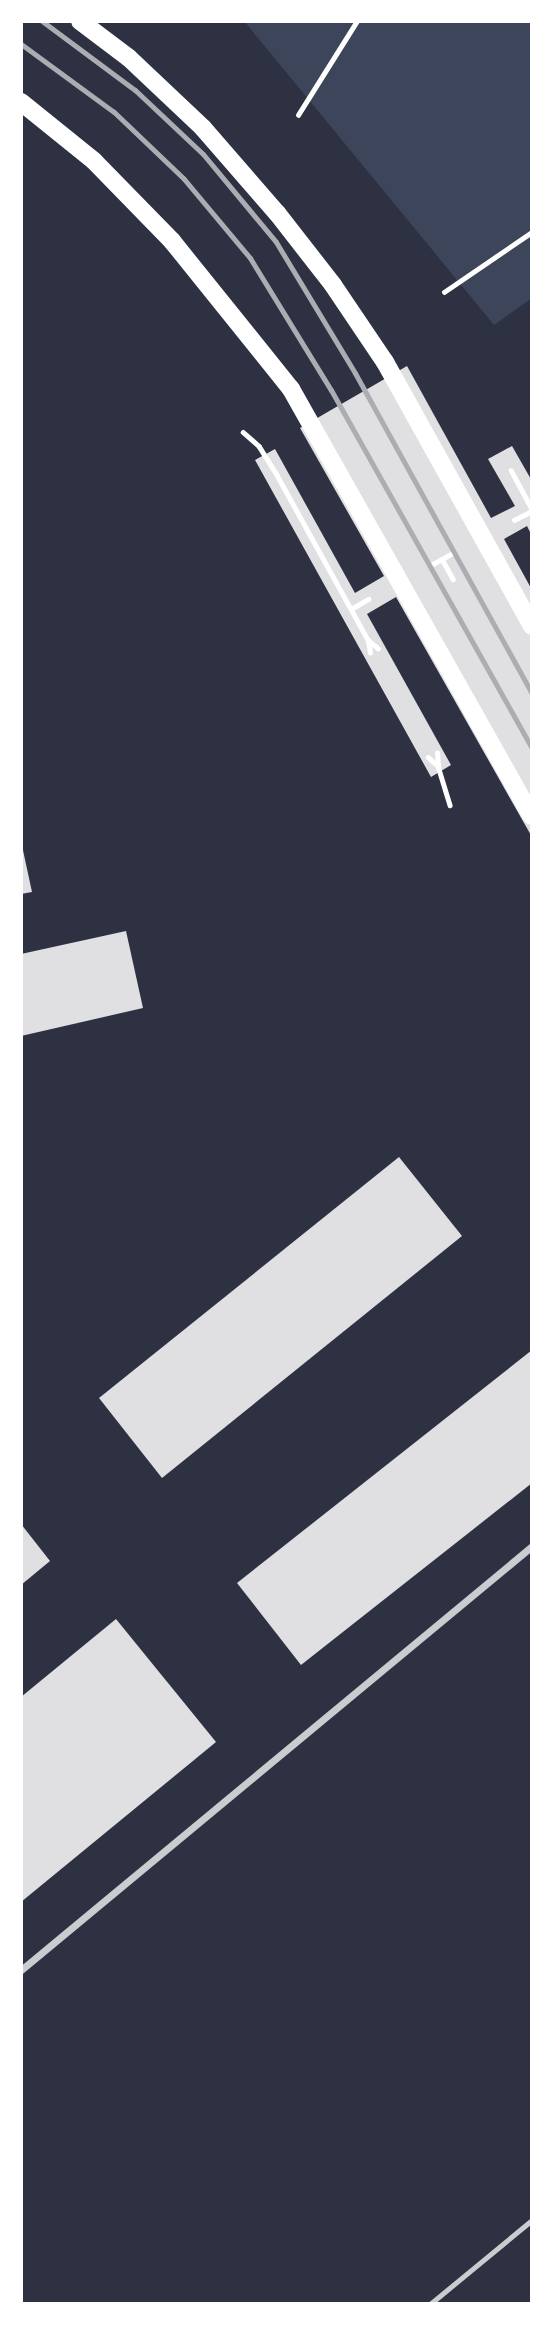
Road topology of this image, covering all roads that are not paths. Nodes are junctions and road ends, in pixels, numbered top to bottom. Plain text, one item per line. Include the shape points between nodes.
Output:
1 (80, 21) edge
2 (21, 102) edge
3 (532, 626) edge
4 (532, 816) edge
5 (532, 1546) edge
6 (21, 1970) edge
7 (532, 2220) edge
8 (430, 2304) edge

1 - 3 main road via 129,58 203,128 333,285 385,362
2 - 4 main road via 94,161 172,241 291,389
5 - 6 street
7 - 8 lane

